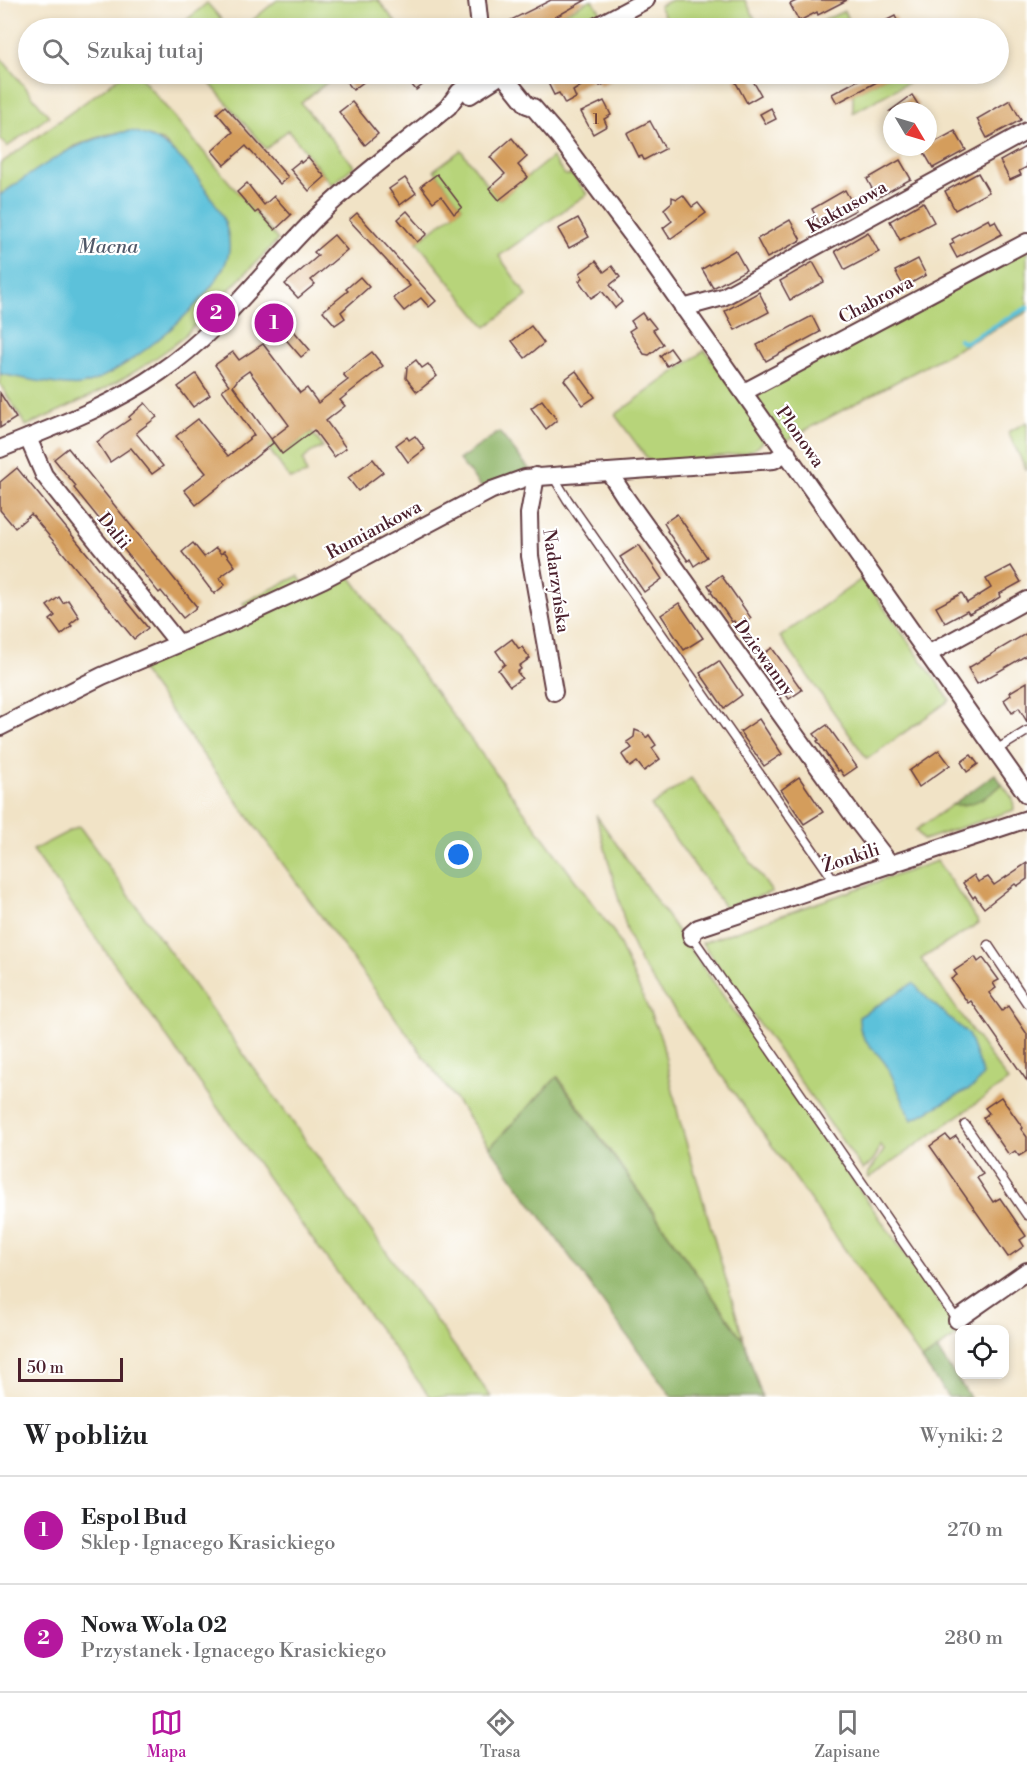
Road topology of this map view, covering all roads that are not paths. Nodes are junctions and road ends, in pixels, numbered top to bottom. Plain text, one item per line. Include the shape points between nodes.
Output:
1 (646, 0) edge
2 (612, 18) edge
3 (486, 84) edge
4 (508, 84) edge
5 (1027, 131) edge
6 (1027, 242) edge
7 (683, 308) junction
8 (744, 392) junction
9 (28, 438) junction
10 (0, 449) edge
11 (787, 452) junction
12 (609, 472) junction
13 (553, 475) junction
14 (536, 476) junction
15 (1027, 600) edge
16 (179, 644) junction
17 (928, 654) junction
18 (554, 692) dead end
19 (0, 727) edge
20 (1027, 731) edge
21 (996, 750) junction
22 (1027, 795) edge
23 (1027, 819) edge
24 (891, 865) junction
25 (836, 883) junction
26 (692, 937) joint
27 (988, 945) dead end
28 (1027, 1003) edge
29 (964, 1125) dead end
30 (1027, 1215) edge
31 (1026, 1273) edge
32 (957, 1320) joint

1 - 2 street
3 - 9 street via 448,107 324,209 220,321 176,361 139,386
4 - 7 street, Plonowa via 533,107 577,161
5 - 7 street, Kaktusowa via 723,297
6 - 8 street, Chabrowa
7 - 8 street, Plonowa
8 - 11 street, Plonowa
9 - 10 street
9 - 16 street, Dalii via 44,475
11 - 12 street, Rumiankowa via 774,460
11 - 17 street, Plonowa
12 - 13 street, Rumiankowa
12 - 24 street, Dziewanny
13 - 14 street, Rumiankowa
13 - 25 lane
14 - 16 street, Rumiankowa via 492,490 324,579
14 - 18 street, Nadarzyńska via 529,514 530,556
15 - 17 street
16 - 19 street, Rumiankowa via 102,676
17 - 21 street, Plonowa
20 - 21 lane
21 - 22 street, Plonowa
23 - 24 street, Żonkili
24 - 25 street, Żonkili
25 - 26 street, Żonkili via 698,928
26 - 32 lane
27 - 28 lane
29 - 30 lane
31 - 32 street

